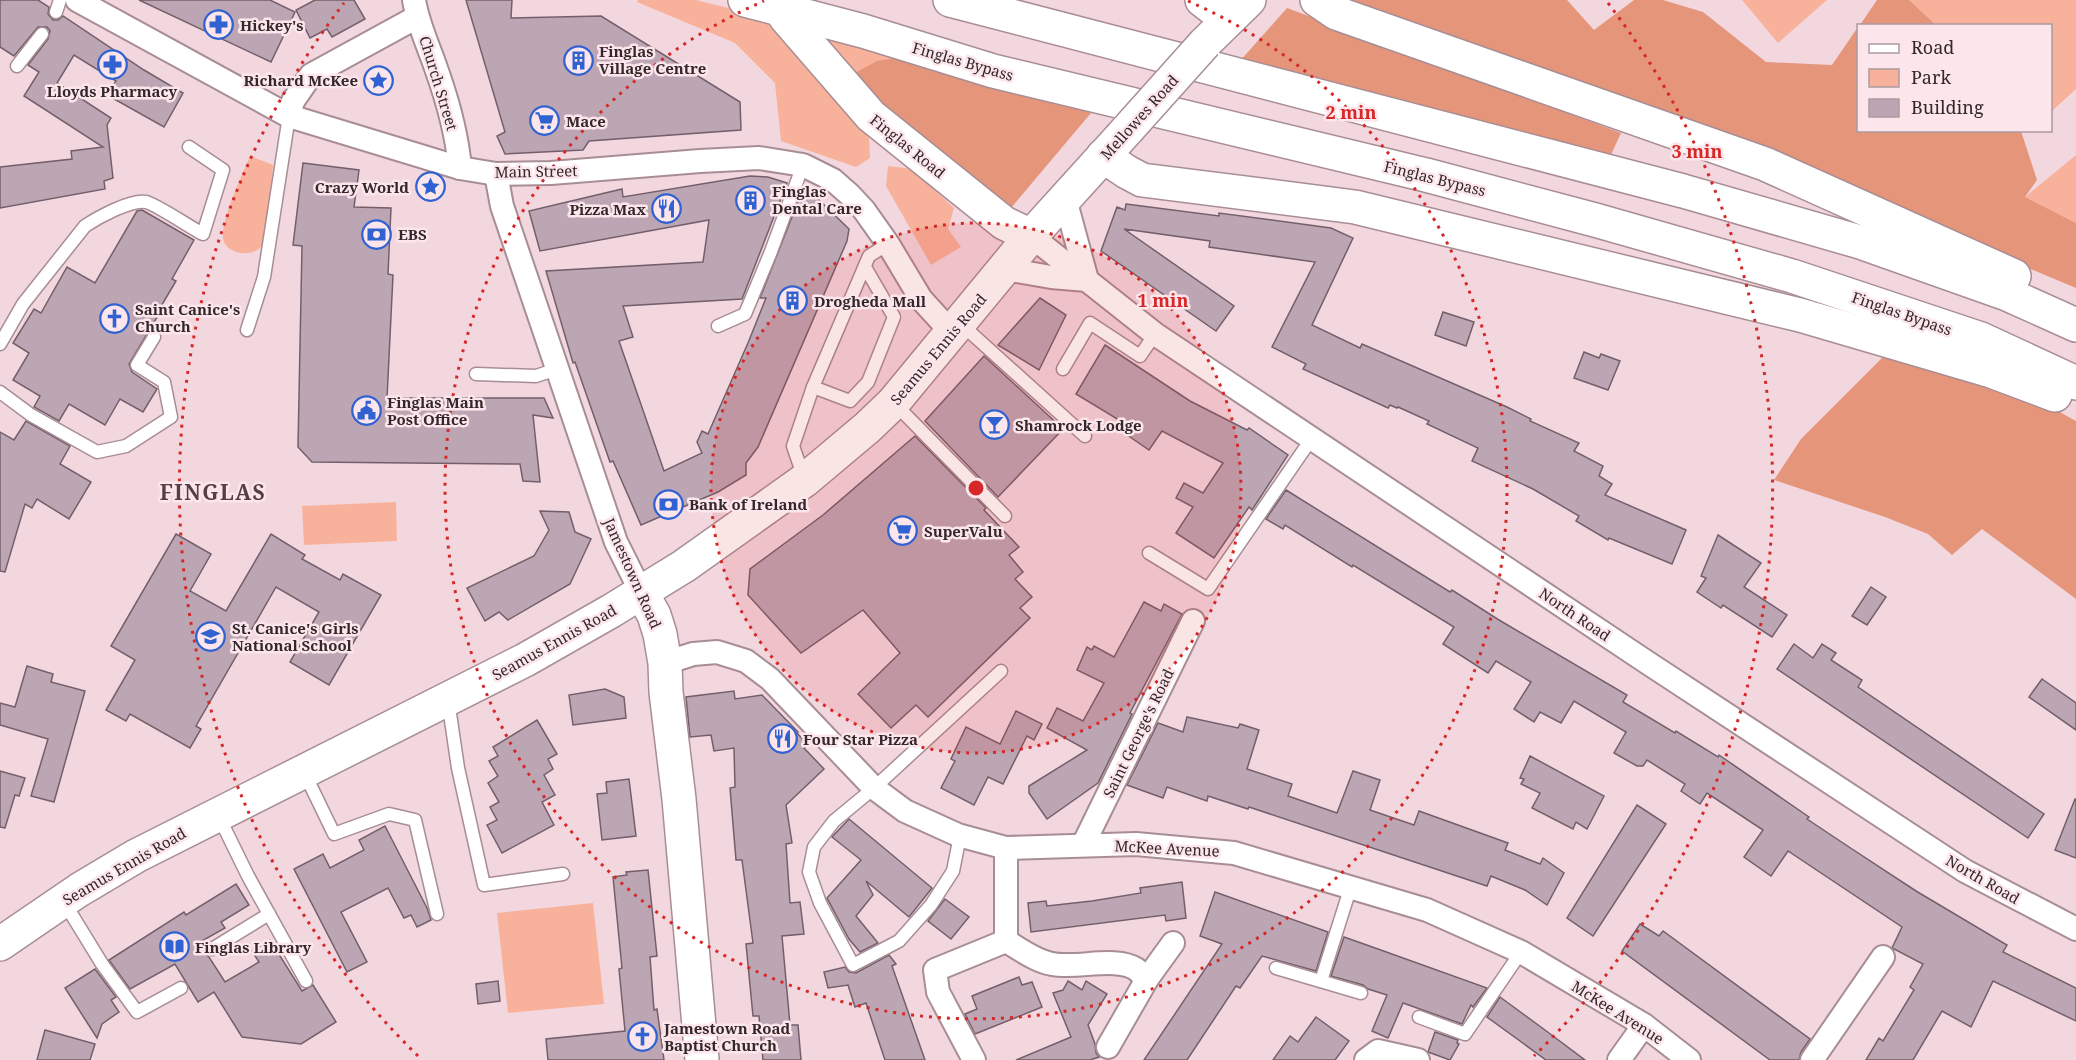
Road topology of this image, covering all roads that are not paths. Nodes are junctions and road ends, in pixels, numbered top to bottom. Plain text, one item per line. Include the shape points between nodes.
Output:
1 (745, 0) edge
2 (950, 0) edge
3 (1202, 0) edge
4 (1317, 0) edge
5 (90, 3) edge
6 (416, 8) edge
7 (782, 10) junction
8 (1238, 10) edge
9 (42, 34) dead end
10 (17, 66) dead end
11 (290, 116) junction
12 (189, 147) dead end
13 (1103, 156) junction
14 (803, 165) junction
15 (460, 168) junction
16 (496, 174) junction
17 (1065, 199) junction
18 (1031, 236) junction
19 (888, 244) junction
20 (864, 267) junction
21 (1005, 269) junction
22 (1087, 280) junction
23 (2076, 304) edge
24 (2076, 325) edge
25 (718, 326) dead end
26 (957, 327) junction
27 (247, 330) dead end
28 (1155, 334) junction
29 (154, 337) dead end
30 (0, 345) edge
31 (558, 369) junction
32 (1063, 369) dead end
33 (476, 374) dead end
34 (2076, 383) edge
35 (813, 387) junction
36 (0, 392) edge
37 (893, 403) junction
38 (2076, 404) edge
39 (1085, 436) dead end
40 (1312, 438) junction
41 (805, 480) junction
42 (1005, 516) dead end
43 (1149, 553) dead end
44 (641, 592) junction
45 (1193, 621) dead end
46 (665, 663) junction
47 (1001, 671) dead end
48 (448, 699) junction
49 (304, 771) junction
50 (874, 788) junction
51 (217, 814) junction
52 (960, 836) junction
53 (1083, 845) junction
54 (1006, 848) junction
55 (563, 874) dead end
56 (1351, 886) junction
57 (64, 900) junction
58 (269, 914) junction
59 (437, 914) dead end
60 (2076, 929) edge
61 (1006, 940) junction
62 (1173, 943) dead end
63 (0, 944) edge
64 (212, 949) dead end
65 (1521, 952) junction
66 (1883, 957) dead end
67 (1276, 968) dead end
68 (1147, 979) junction
69 (306, 981) dead end
70 (1321, 981) junction
71 (181, 988) dead end
72 (1360, 993) dead end
73 (1419, 1017) dead end
74 (1644, 1025) junction
75 (1108, 1047) dead end
76 (702, 1060) edge
77 (974, 1060) edge
78 (1366, 1060) edge
79 (1418, 1060) edge
80 (1619, 1060) edge
81 (1689, 1060) edge
82 (1812, 1060) edge

1 - 7 main road
2 - 24 main road via 1660,185 1860,242 2007,294
3 - 8 main road
4 - 23 main road via 1336,13 1765,164
5 - 11 street, Main Street
6 - 11 street via 311,75 293,102
6 - 15 street, Church Street via 438,72
7 - 18 main road, Finglas Road via 871,116 1004,224
7 - 34 main road, Finglas Bypass via 993,71 1426,175 1792,276 1981,339
8 - 13 main road, Mellowes Road, bridge
9 - 10 lane
11 - 15 street, Main Street
11 - 27 lane via 264,277
12 - 30 lane via 223,170 203,234 146,201 126,205 96,219 85,226 23,304
13 - 17 main road, Mellowes Road
13 - 38 main road via 1142,180 1355,207 1800,315 1991,371
14 - 16 street, Main Street via 759,158
14 - 19 street, Main Street via 833,180 850,195
14 - 25 lane via 745,314
15 - 16 street, Main Street
16 - 31 street, Jamestown Road via 502,206
17 - 18 main road, Mellowes Road
17 - 22 street
18 - 21 main road, Seamus Ennis Road
18 - 22 street, North Road
19 - 20 lane via 869,256
19 - 26 street, Main Street via 934,315
20 - 35 lane
20 - 35 lane via 894,317 868,382 850,401
21 - 22 street
21 - 26 main road, Seamus Ennis Road
22 - 28 street, North Road
26 - 37 main road, Seamus Ennis Road
26 - 39 lane
28 - 32 lane via 1140,356 1090,323
28 - 40 street, North Road
29 - 36 lane via 137,365 164,382 171,417 126,446 98,452 31,415
31 - 33 lane via 536,376
31 - 44 street, Jamestown Road via 616,542
35 - 41 lane via 793,447
37 - 41 main road, Seamus Ennis Road
37 - 42 lane
40 - 43 lane via 1208,589
40 - 60 street, North Road via 1965,871
41 - 44 main road, Seamus Ennis Road
44 - 46 main road, Jamestown Road via 654,615
44 - 48 main road, Seamus Ennis Road via 525,660
45 - 53 street, Saint George's Road
46 - 50 street, McKee Avenue via 711,652 746,661 770,679
46 - 76 main road, Jamestown Road
47 - 50 lane
48 - 49 main road, Seamus Ennis Road
48 - 55 lane via 458,768 484,885
49 - 51 main road, Seamus Ennis Road
49 - 59 lane via 334,834 389,814 416,820
50 - 52 street, McKee Avenue via 905,811
50 - 52 lane via 834,821 814,847 809,872 820,903 853,965 898,941 931,905 953,871
51 - 57 main road, Seamus Ennis Road via 136,856
51 - 58 lane
52 - 54 street, McKee Avenue
53 - 54 street, McKee Avenue
53 - 56 street, McKee Avenue via 1136,844 1234,853
54 - 61 street
56 - 65 street, McKee Avenue via 1427,910
56 - 70 lane
57 - 63 main road, Seamus Ennis Road
57 - 71 lane via 102,964 137,1012
58 - 64 lane
58 - 69 lane
61 - 68 street via 1052,964 1117,964 1136,969
61 - 77 street via 935,970 938,992
62 - 68 street
65 - 73 lane via 1465,1034
65 - 74 street, McKee Avenue
66 - 82 street
67 - 70 lane
68 - 75 street
70 - 72 lane
74 - 80 street
74 - 81 street, McKee Avenue
78 - 79 street via 1378,1051

